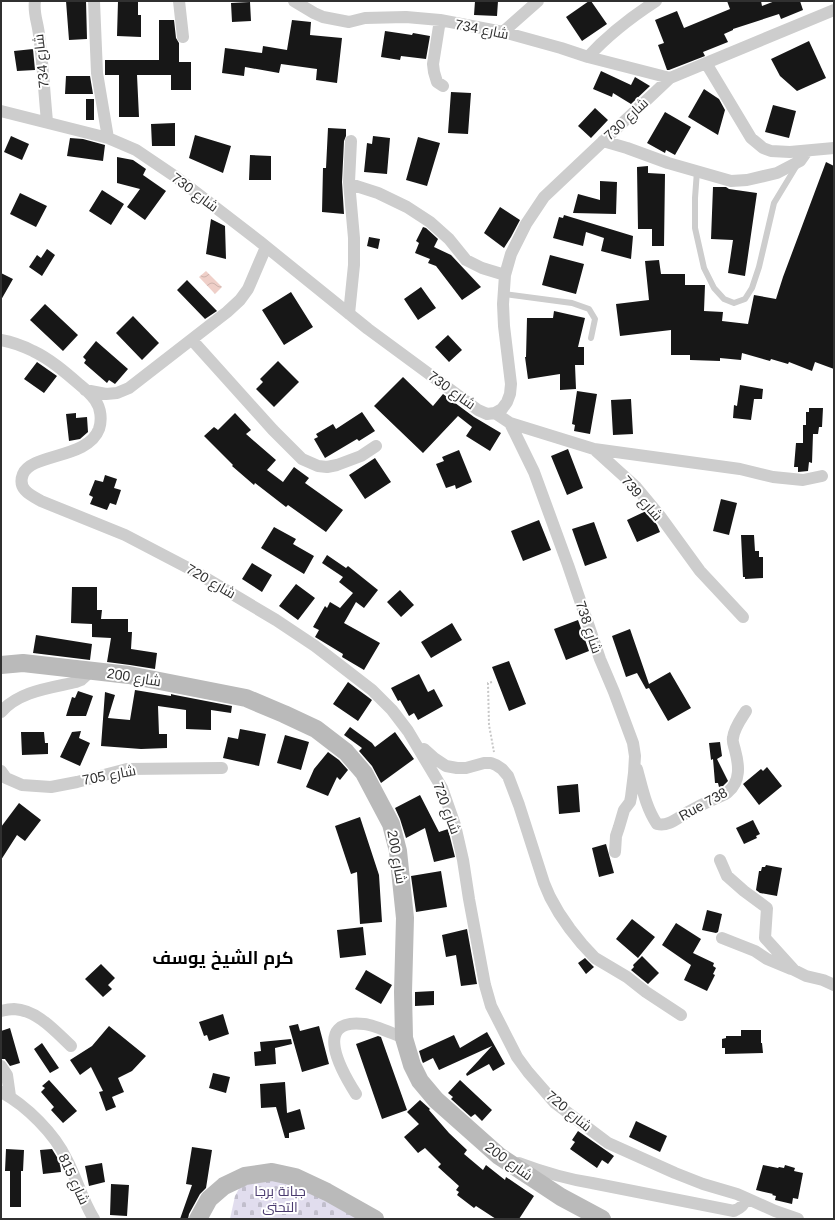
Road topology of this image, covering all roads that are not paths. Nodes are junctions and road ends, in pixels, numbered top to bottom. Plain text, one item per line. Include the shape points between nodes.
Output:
1 (35, 1) edge
2 (94, 1) edge
3 (179, 1) edge
4 (294, 1) edge
5 (538, 1) edge
6 (656, 1) edge
7 (834, 10) edge
8 (440, 20) junction
9 (503, 32) junction
10 (183, 37) dead end
11 (588, 57) junction
12 (706, 63) junction
13 (670, 78) junction
14 (443, 86) dead end
15 (1, 111) edge
16 (47, 121) junction
17 (108, 138) junction
18 (351, 141) dead end
19 (603, 141) junction
20 (834, 148) edge
21 (807, 151) junction
22 (799, 162) junction
23 (697, 171) junction
24 (350, 184) junction
25 (266, 247) junction
26 (505, 275) junction
27 (504, 294) junction
28 (350, 314) junction
29 (591, 338) dead end
30 (1, 340) edge
31 (192, 340) junction
32 (85, 390) junction
33 (495, 413) junction
34 (510, 423) junction
35 (376, 446) dead end
36 (594, 449) junction
37 (822, 476) dead end
38 (743, 617) dead end
39 (1, 665) edge
40 (92, 670) junction
41 (746, 711) dead end
42 (1, 712) edge
43 (408, 731) junction
44 (635, 762) junction
45 (222, 768) dead end
46 (1, 773) edge
47 (614, 852) dead end
48 (720, 860) dead end
49 (722, 938) dead end
50 (794, 970) junction
51 (834, 985) edge
52 (1, 1011) edge
53 (681, 1015) dead end
54 (404, 1038) junction
55 (71, 1046) dead end
56 (1, 1066) edge
57 (5, 1094) edge
58 (356, 1094) dead end
59 (499, 1156) junction
60 (746, 1198) junction
61 (94, 1219) edge
62 (198, 1219) edge
63 (375, 1219) edge
64 (602, 1219) edge
65 (798, 1219) edge

1 - 16 street, شارع 734
2 - 17 street via 97,73
3 - 10 street
4 - 8 street, شارع 734 via 323,17 349,22 365,18
5 - 9 street
6 - 11 street via 598,46
7 - 12 street, شارع 730
8 - 9 street, شارع 734
8 - 14 street via 433,64 437,82
9 - 11 street, شارع 734
11 - 13 street, شارع 734
12 - 13 street, شارع 730
12 - 21 street via 751,138 771,152
13 - 19 street, شارع 730
15 - 16 street, شارع 730
16 - 17 street, شارع 730
17 - 25 street, شارع 730 via 136,150 176,177
18 - 24 street
19 - 23 street
19 - 26 street, شارع 730 via 544,197 526,224 511,254
20 - 21 street
21 - 22 street
22 - 23 street via 777,173 747,180 731,181
22 - 23 lane via 774,203 752,288 745,299 734,303 724,299 714,288 704,268 695,228
24 - 26 street via 378,193 407,207 430,222 449,239 466,260
24 - 28 street via 354,266
25 - 28 street, شارع 730
25 - 31 street via 248,289 240,300
26 - 27 street, شارع 730
27 - 29 lane via 572,303 589,309 595,319
27 - 33 street, شارع 730 via 504,326 511,384 510,394 502,409
28 - 33 street, شارع 730 via 478,410 487,414
30 - 32 street, شارع 720 via 34,351 64,371
31 - 32 street via 129,388 106,394
31 - 35 street via 302,459 327,467 361,456
32 - 43 street, شارع 720 via 95,400 99,409 99,429 85,445 35,463 27,469 21,482 28,494 125,535 192,570 276,620 321,650 372,690
33 - 34 street
34 - 36 street, شارع 739
34 - 44 street, شارع 738 via 534,472 600,659 631,737
36 - 37 street via 740,469 788,479 804,480
36 - 38 street, شارع 739 via 636,487 700,571
39 - 40 main road, شارع 200 via 23,663
40 - 42 street via 76,682 38,690 14,701
40 - 54 main road, شارع 200 via 246,698 316,729 355,762 364,773 391,824 398,851 405,918
41 - 44 street, Rue 738 via 732,739 738,761 738,776 728,793 668,824 657,824 654,819
43 - 53 street via 418,744 446,766 466,768 491,763 502,768 508,776 550,897 559,913 595,958
43 - 60 street, شارع 720 via 442,788 455,825 485,985 492,1006 517,1057 555,1103 608,1143 675,1173
44 - 47 street, شارع 738 via 630,802 624,810
45 - 46 street, شارع 705 via 127,768 51,787 22,785
48 - 50 street via 727,876 767,908 765,938
49 - 50 street
50 - 51 street
52 - 55 street via 14,1009 40,1018
54 - 58 street via 365,1024 347,1024 336,1032 334,1048 344,1075
54 - 59 main road, شارع 200 via 420,1081 441,1104
56 - 57 street via 7,1075
57 - 61 street, شارع 815 via 35,1116 54,1140 67,1159
59 - 60 street via 571,1180 734,1210 742,1206
59 - 64 main road, شارع 200 via 561,1197
60 - 65 street, شارع 720
62 - 63 main road via 209,1199 224,1186 245,1176 272,1172 295,1177

